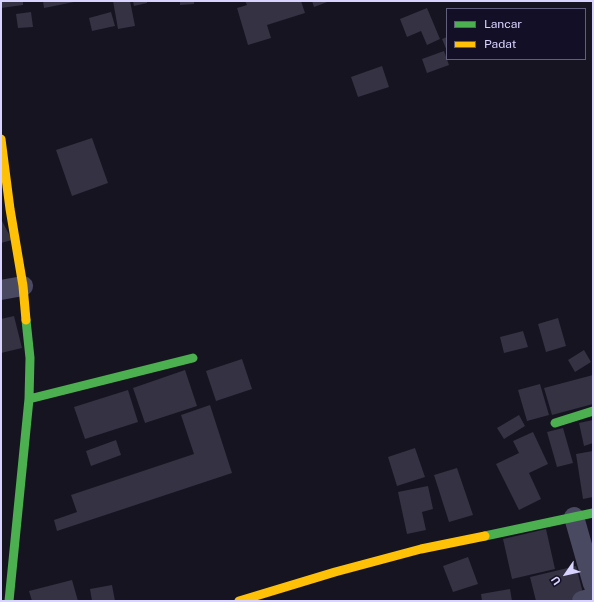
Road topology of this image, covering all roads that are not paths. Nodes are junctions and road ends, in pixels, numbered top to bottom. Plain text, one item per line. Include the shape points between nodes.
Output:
1 (1, 139) edge
2 (6, 210) edge
3 (23, 286) junction
4 (1, 290) edge
5 (193, 358) dead end
6 (29, 399) junction
7 (593, 412) edge
8 (555, 424) dead end
9 (593, 513) edge
10 (574, 517) junction
11 (593, 584) edge
12 (289, 594) edge
13 (593, 598) edge
14 (9, 601) edge
15 (239, 601) edge
16 (582, 601) edge

1 - 2 street
2 - 3 street
3 - 4 street
3 - 6 street via 30,358
5 - 6 street
6 - 14 street
7 - 8 street
9 - 10 street
10 - 11 street
10 - 12 street via 421,549 335,572
12 - 15 street
13 - 16 street

